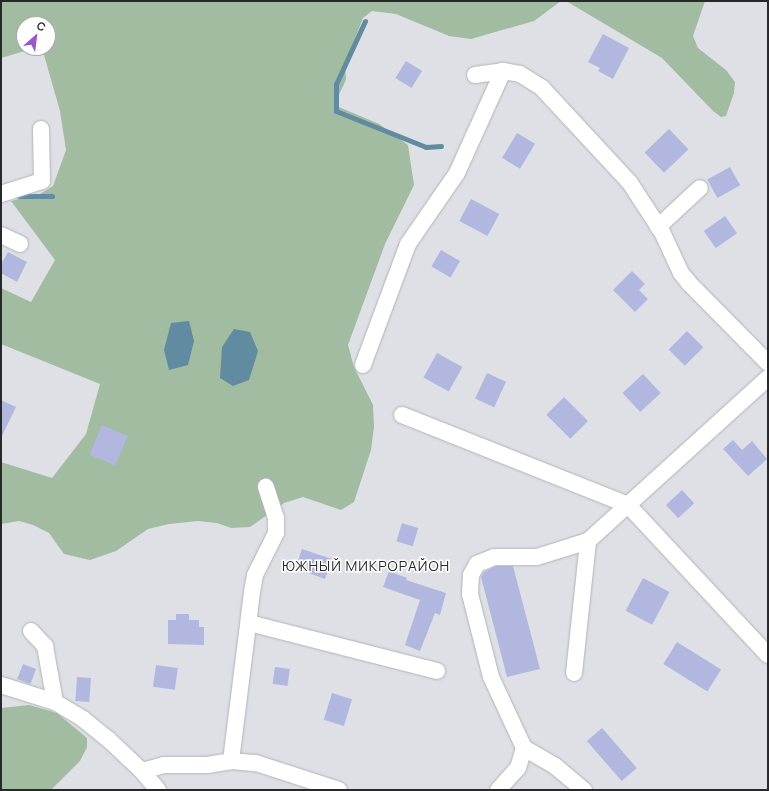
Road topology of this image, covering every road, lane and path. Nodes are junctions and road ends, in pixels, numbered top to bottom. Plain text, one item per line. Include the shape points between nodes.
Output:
1 (503, 71) junction
2 (475, 75) dead end
3 (41, 129) dead end
4 (700, 188) dead end
5 (2, 189) edge
6 (658, 227) junction
7 (1, 235) edge
8 (20, 244) dead end
9 (768, 363) edge
10 (363, 365) dead end
11 (768, 378) edge
12 (402, 414) dead end
13 (266, 487) dead end
14 (628, 505) junction
15 (588, 541) junction
16 (249, 623) junction
17 (31, 631) dead end
18 (768, 655) edge
19 (437, 671) dead end
20 (574, 673) dead end
21 (1, 685) edge
22 (55, 702) junction
23 (524, 748) junction
24 (231, 761) junction
25 (142, 771) junction
26 (158, 790) edge
27 (340, 790) edge
28 (498, 790) edge
29 (584, 790) edge

1 - 2 street
1 - 6 street via 520,74 542,88 630,183
1 - 10 street via 457,173 408,244
3 - 5 street via 42,180
4 - 6 street
6 - 9 street via 689,283
7 - 8 street
11 - 14 street
12 - 14 street
13 - 16 street via 276,518 276,533 255,575
14 - 15 street
14 - 18 street
15 - 20 street
15 - 23 street via 537,557 494,557 477,564 471,575 470,594 491,677
16 - 19 street
16 - 24 street
17 - 22 street via 45,646
21 - 22 street
22 - 25 street via 108,739
23 - 28 street via 518,768
23 - 29 street via 555,766
24 - 25 street via 207,765 164,765
24 - 27 street via 256,763
25 - 26 street

